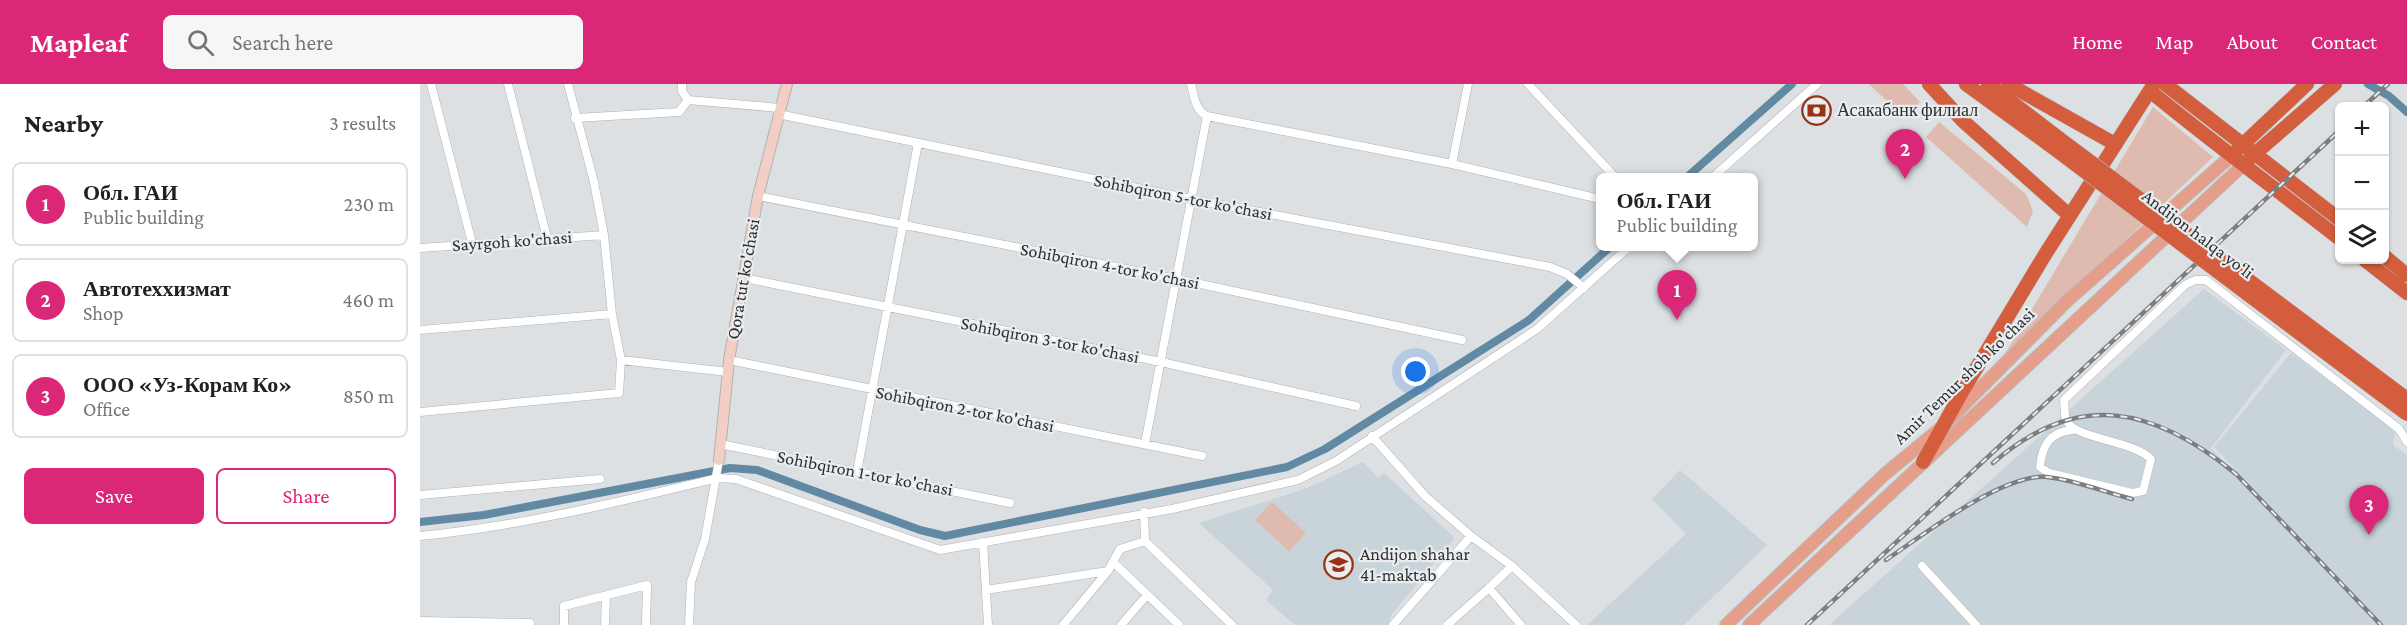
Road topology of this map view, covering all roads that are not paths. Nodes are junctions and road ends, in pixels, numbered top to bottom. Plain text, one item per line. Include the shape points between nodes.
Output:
1 (431, 84) edge
2 (508, 84) edge
3 (568, 84) edge
4 (682, 84) edge
5 (787, 84) edge
6 (1191, 84) edge
7 (1468, 84) edge
8 (1528, 84) edge
9 (1817, 84) edge
10 (1929, 84) edge
11 (1966, 84) edge
12 (1989, 84) edge
13 (2008, 84) edge
14 (2165, 84) edge
15 (2307, 84) edge
16 (2335, 84) edge
17 (2152, 87) edge
18 (688, 100) junction
19 (779, 111) junction
20 (1207, 116) junction
21 (575, 118) junction
22 (918, 143) junction
23 (2055, 143) junction
24 (2115, 144) junction
25 (2250, 148) junction
26 (2230, 157) junction
27 (1452, 164) junction
28 (2242, 166) junction
29 (1612, 173) edge
30 (1717, 173) edge
31 (758, 196) junction
32 (1596, 198) edge
33 (1191, 200) junction
34 (2069, 215) junction
35 (2335, 216) edge
36 (903, 225) junction
37 (604, 235) junction
38 (2335, 235) edge
39 (547, 238) junction
40 (472, 243) junction
41 (420, 248) edge
42 (1624, 251) edge
43 (2389, 259) edge
44 (2370, 264) edge
45 (2407, 275) edge
46 (744, 279) junction
47 (1177, 279) junction
48 (1582, 286) junction
49 (2407, 293) edge
50 (888, 308) junction
51 (612, 314) junction
52 (420, 330) edge
53 (1462, 340) dead end
54 (621, 360) junction
55 (729, 360) junction
56 (1161, 362) junction
57 (728, 372) junction
58 (872, 391) junction
59 (2407, 399) edge
60 (1356, 406) dead end
61 (420, 412) edge
62 (2407, 414) edge
63 (1942, 427) junction
64 (2073, 430) junction
65 (1372, 436) junction
66 (2407, 442) edge
67 (720, 444) junction
68 (1145, 444) junction
69 (1202, 456) dead end
70 (719, 460) joint
71 (1923, 462) junction
72 (857, 471) junction
73 (718, 478) junction
74 (600, 479) dead end
75 (420, 495) edge
76 (1010, 502) dead end
77 (1144, 512) junction
78 (420, 536) edge
79 (1471, 536) junction
80 (1145, 541) junction
81 (984, 542) junction
82 (1113, 562) junction
83 (1512, 566) junction
84 (1922, 566) dead end
85 (1108, 570) junction
86 (1489, 588) junction
87 (986, 590) junction
88 (1147, 595) junction
89 (606, 596) junction
90 (420, 621) edge
91 (530, 625) edge
92 (564, 625) edge
93 (605, 625) edge
94 (646, 625) edge
95 (689, 625) edge
96 (988, 625) edge
97 (1063, 625) edge
98 (1121, 625) edge
99 (1179, 625) edge
100 (1232, 625) edge
101 (1393, 625) edge
102 (1447, 625) edge
103 (1521, 625) edge
104 (1576, 625) edge
105 (1726, 625) edge
106 (1749, 625) edge
107 (1976, 625) edge

1 - 40 street
2 - 39 street
3 - 21 street
4 - 18 street
5 - 19 street, Qora tut ko'chasi
6 - 20 street via 1201,113
7 - 27 street
8 - 29 street
9 - 30 street
10 - 34 highway via 1963,121
11 - 23 highway, Andijon halqa yo‘li
12 - 23 highway, Andijon halqa yo‘li
13 - 24 highway
14 - 25 highway
15 - 25 highway
16 - 25 highway
17 - 24 highway
17 - 26 highway
18 - 19 street, Sohibqiron 5-tor ko'chasi
18 - 21 street via 679,112
19 - 22 street, Sohibqiron 5-tor ko'chasi
19 - 31 street, Qora tut ko'chasi
20 - 27 street
20 - 33 street
21 - 37 street via 594,182
22 - 33 street, Sohibqiron 5-tor ko'chasi
22 - 36 street
23 - 59 highway, Andijon halqa yo‘li, bridge
23 - 62 highway, Andijon halqa yo‘li, bridge
24 - 34 highway
25 - 26 highway
25 - 28 highway
25 - 35 highway
26 - 28 highway
26 - 63 main road, Amir Temur shoh ko'chasi via 2066,302
27 - 32 street
28 - 38 highway
28 - 71 main road, Amir Temur shoh ko'chasi
31 - 36 street, Sohibqiron 4-tor ko'chasi
31 - 46 street, Qora tut ko'chasi
33 - 47 street
33 - 48 street, Sohibqiron 5-tor ko'chasi via 1550,267
34 - 63 highway
36 - 47 street, Sohibqiron 4-tor ko'chasi
36 - 50 street
37 - 39 street, Sayrgoh ko'chasi
37 - 51 street
39 - 40 street, Sayrgoh ko'chasi
40 - 41 street, Sayrgoh ko'chasi
42 - 48 street
43 - 45 highway
44 - 49 highway
46 - 50 street, Sohibqiron 3-tor ko'chasi
46 - 55 street, Qora tut ko'chasi
47 - 53 street, Sohibqiron 4-tor ko'chasi
47 - 56 street
48 - 65 street via 1537,329
50 - 56 street, Sohibqiron 3-tor ko'chasi
50 - 58 street
51 - 52 street
51 - 54 street
54 - 57 street
54 - 61 street via 619,393
55 - 57 street, Qora tut ko'chasi
55 - 58 street, Sohibqiron 2-tor ko'chasi
56 - 60 street, Sohibqiron 3-tor ko'chasi
56 - 68 street
57 - 67 street, Qora tut ko'chasi
58 - 68 street, Sohibqiron 2-tor ko'chasi
58 - 72 street
63 - 71 highway
63 - 105 main road, Amir Temur shoh ko'chasi via 1886,474
64 - 64 street via 2142,450 2151,459 2143,491 2133,493 2049,473 2040,467 2041,451 2047,440 2061,431
64 - 66 street via 2066,419 2064,400 2185,285 2206,280 2400,429
65 - 77 street via 1336,461 1298,480
65 - 79 street via 1425,496
67 - 70 street, Qora tut ko'chasi
67 - 72 street, Sohibqiron 1-tor ko'chasi
68 - 69 street, Sohibqiron 2-tor ko'chasi
70 - 73 street, Qora tut ko'chasi
71 - 106 main road, Amir Temur shoh ko'chasi
72 - 76 street, Sohibqiron 1-tor ko'chasi
73 - 78 street via 568,514 482,530
73 - 81 street via 736,479 940,550
73 - 95 street, Qora tut ko'chasi via 691,582
74 - 75 street
77 - 80 street
77 - 81 street
79 - 83 street
79 - 101 street
80 - 82 street via 1120,549
80 - 100 street
81 - 87 street
82 - 85 street
82 - 88 street
83 - 86 street
83 - 104 street
84 - 107 street
85 - 87 street
85 - 97 street
86 - 102 street
86 - 103 street
87 - 96 street
88 - 98 street
88 - 99 street
89 - 92 street via 564,606
89 - 93 street
89 - 94 street via 647,585
90 - 91 street

